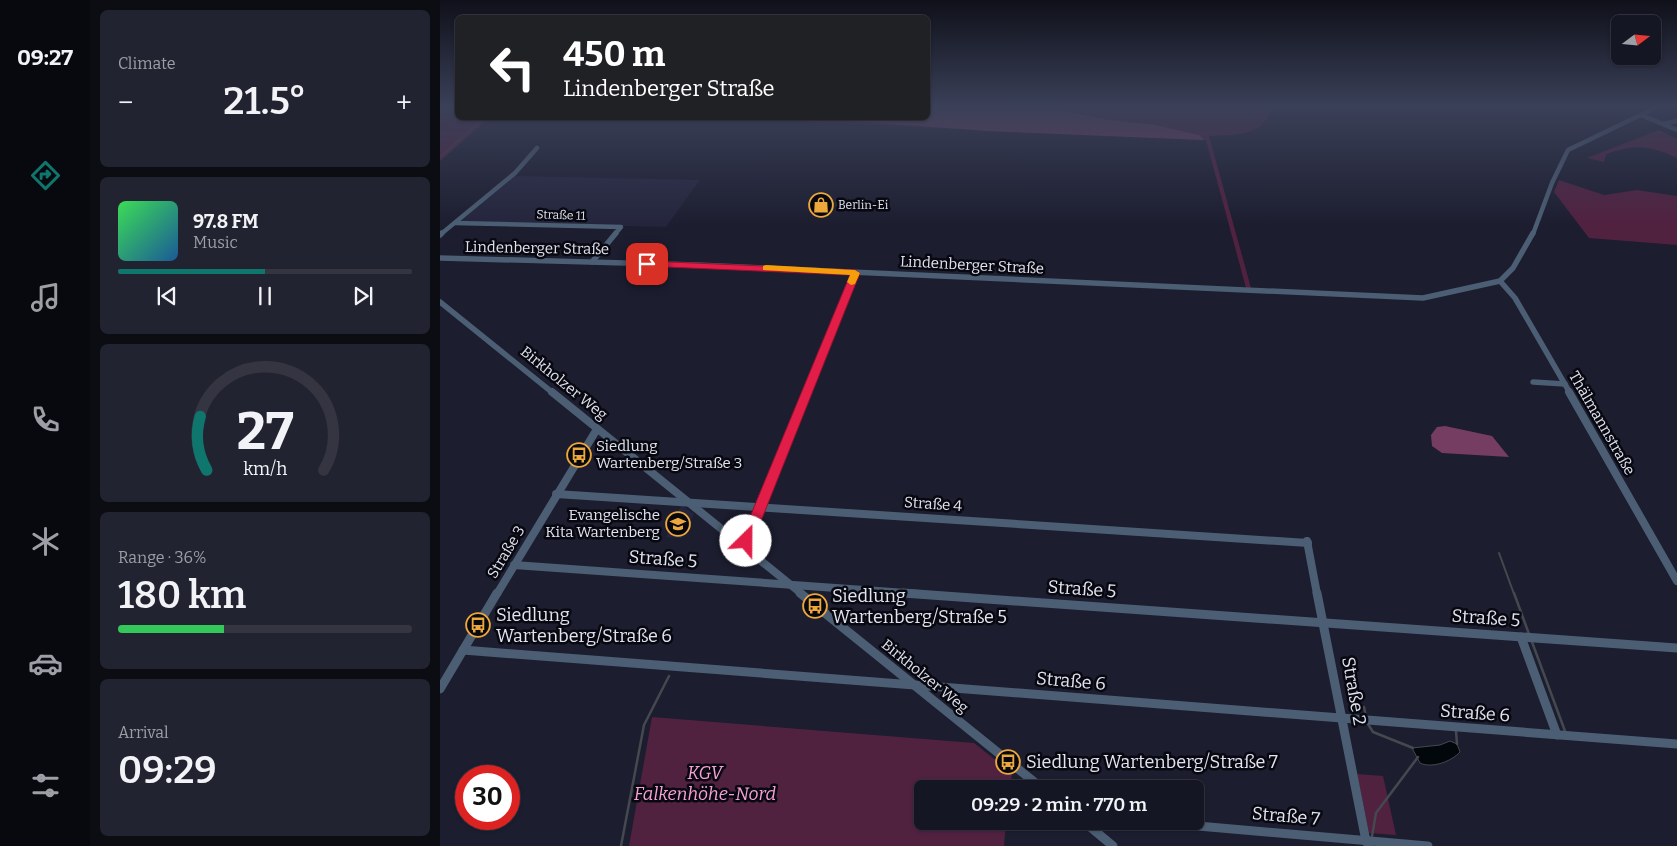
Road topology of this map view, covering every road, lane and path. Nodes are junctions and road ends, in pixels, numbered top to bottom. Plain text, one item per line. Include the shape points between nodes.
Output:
1 (1575, 146) edge
2 (537, 148) dead end
3 (455, 223) junction
4 (440, 235) edge
5 (440, 258) edge
6 (592, 262) junction
7 (855, 273) junction
8 (1500, 281) junction
9 (440, 302) edge
10 (1534, 382) dead end
11 (1565, 384) junction
12 (597, 430) junction
13 (556, 494) junction
14 (687, 502) junction
15 (760, 507) junction
16 (1308, 542) joint
17 (741, 546) junction
18 (514, 565) junction
19 (1677, 581) edge
20 (789, 585) junction
21 (1325, 622) junction
22 (1521, 637) junction
23 (1677, 648) edge
24 (463, 650) junction
25 (913, 685) junction
26 (440, 690) edge
27 (1342, 719) junction
28 (1557, 735) junction
29 (1677, 744) edge
30 (1032, 780) edge
31 (1204, 827) edge
32 (1094, 830) edge
33 (1368, 843) edge
34 (1114, 846) edge
35 (1428, 846) edge

1 - 8 street via 1568,150 1526,246
2 - 3 street via 515,173
3 - 4 street
3 - 6 street, Straße 11 via 621,227
5 - 6 street, Lindenberger Straße
6 - 7 street, Lindenberger Straße
7 - 8 street, Lindenberger Straße via 1413,298
7 - 15 street
8 - 11 street, Thälmannstraße via 1515,298
9 - 12 street, Birkholzer Weg
10 - 11 street
11 - 19 street, Thälmannstraße
12 - 13 street, Straße 3
12 - 14 street, Birkholzer Weg
13 - 14 street, Straße 4
13 - 18 street, Straße 3
14 - 15 street, Straße 4
14 - 17 street, Birkholzer Weg
15 - 16 street, Straße 4
15 - 17 street
16 - 21 street, Straße 2
17 - 20 street, Birkholzer Weg
18 - 20 street, Straße 5
18 - 24 street, Straße 3
20 - 21 street, Straße 5
20 - 25 street, Birkholzer Weg
21 - 22 street, Straße 5
21 - 27 street, Straße 2
22 - 23 street, Straße 5
22 - 28 street
24 - 25 street, Straße 6
24 - 26 street, Straße 3
25 - 27 street, Straße 6
25 - 30 street, Birkholzer Weg
27 - 28 street, Straße 6
27 - 33 street, Straße 2
28 - 29 street, Straße 6
31 - 33 street, Straße 7
32 - 34 street
33 - 35 street, Straße 7

